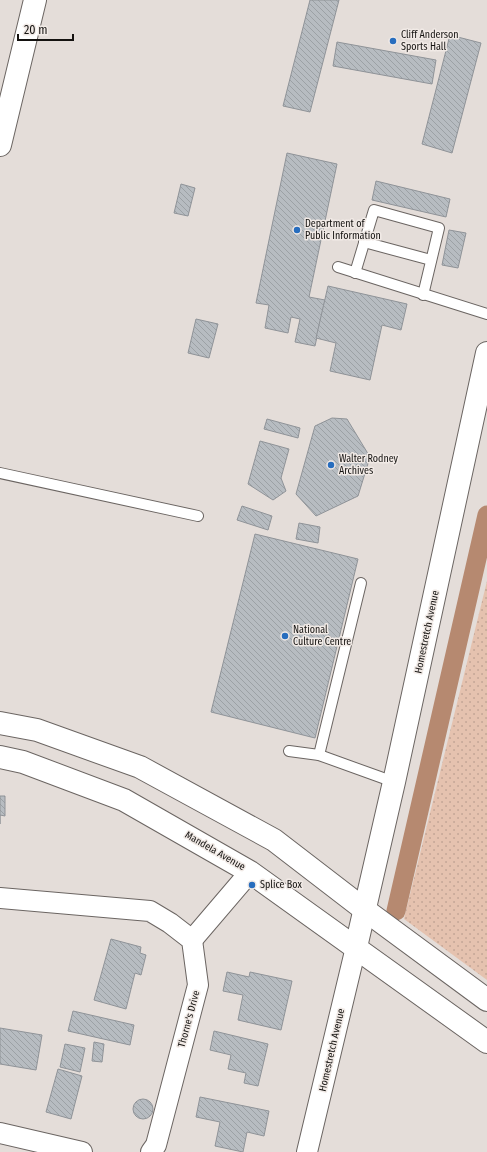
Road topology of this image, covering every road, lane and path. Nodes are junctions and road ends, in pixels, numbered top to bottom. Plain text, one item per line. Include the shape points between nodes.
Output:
1 (35, 0) edge
2 (0, 145) edge
3 (364, 242) junction
4 (432, 260) junction
5 (338, 267) dead end
6 (355, 273) junction
7 (423, 295) junction
8 (487, 314) edge
9 (487, 353) edge
10 (0, 473) edge
11 (198, 516) dead end
12 (361, 583) dead end
13 (0, 723) edge
14 (289, 751) dead end
15 (319, 755) junction
16 (0, 757) edge
17 (394, 782) junction
18 (250, 872) junction
19 (0, 898) edge
20 (365, 910) junction
21 (192, 940) junction
22 (356, 947) junction
23 (487, 1000) edge
24 (487, 1042) edge
25 (0, 1133) edge
26 (82, 1152) edge
27 (151, 1152) edge
28 (307, 1152) edge

1 - 2 main road
3 - 4 lane
3 - 4 lane via 374,210 439,228
3 - 6 lane
4 - 7 lane
5 - 6 lane
6 - 7 lane
7 - 8 lane
9 - 17 main road, Homestretch Avenue
10 - 11 lane
12 - 15 lane
13 - 20 main road via 37,730 140,767 274,840
14 - 15 lane
15 - 17 lane
16 - 18 main road, Mandela Avenue via 23,762 124,800
17 - 20 main road, Homestretch Avenue
18 - 21 street
18 - 22 main road, Mandela Avenue
19 - 21 street via 150,911
20 - 22 main road, Homestretch Avenue
20 - 23 main road
21 - 27 street, Thorne's Drive via 198,985 156,1145
22 - 24 main road, Mandela Avenue
22 - 28 street, Homestretch Avenue
25 - 26 street

